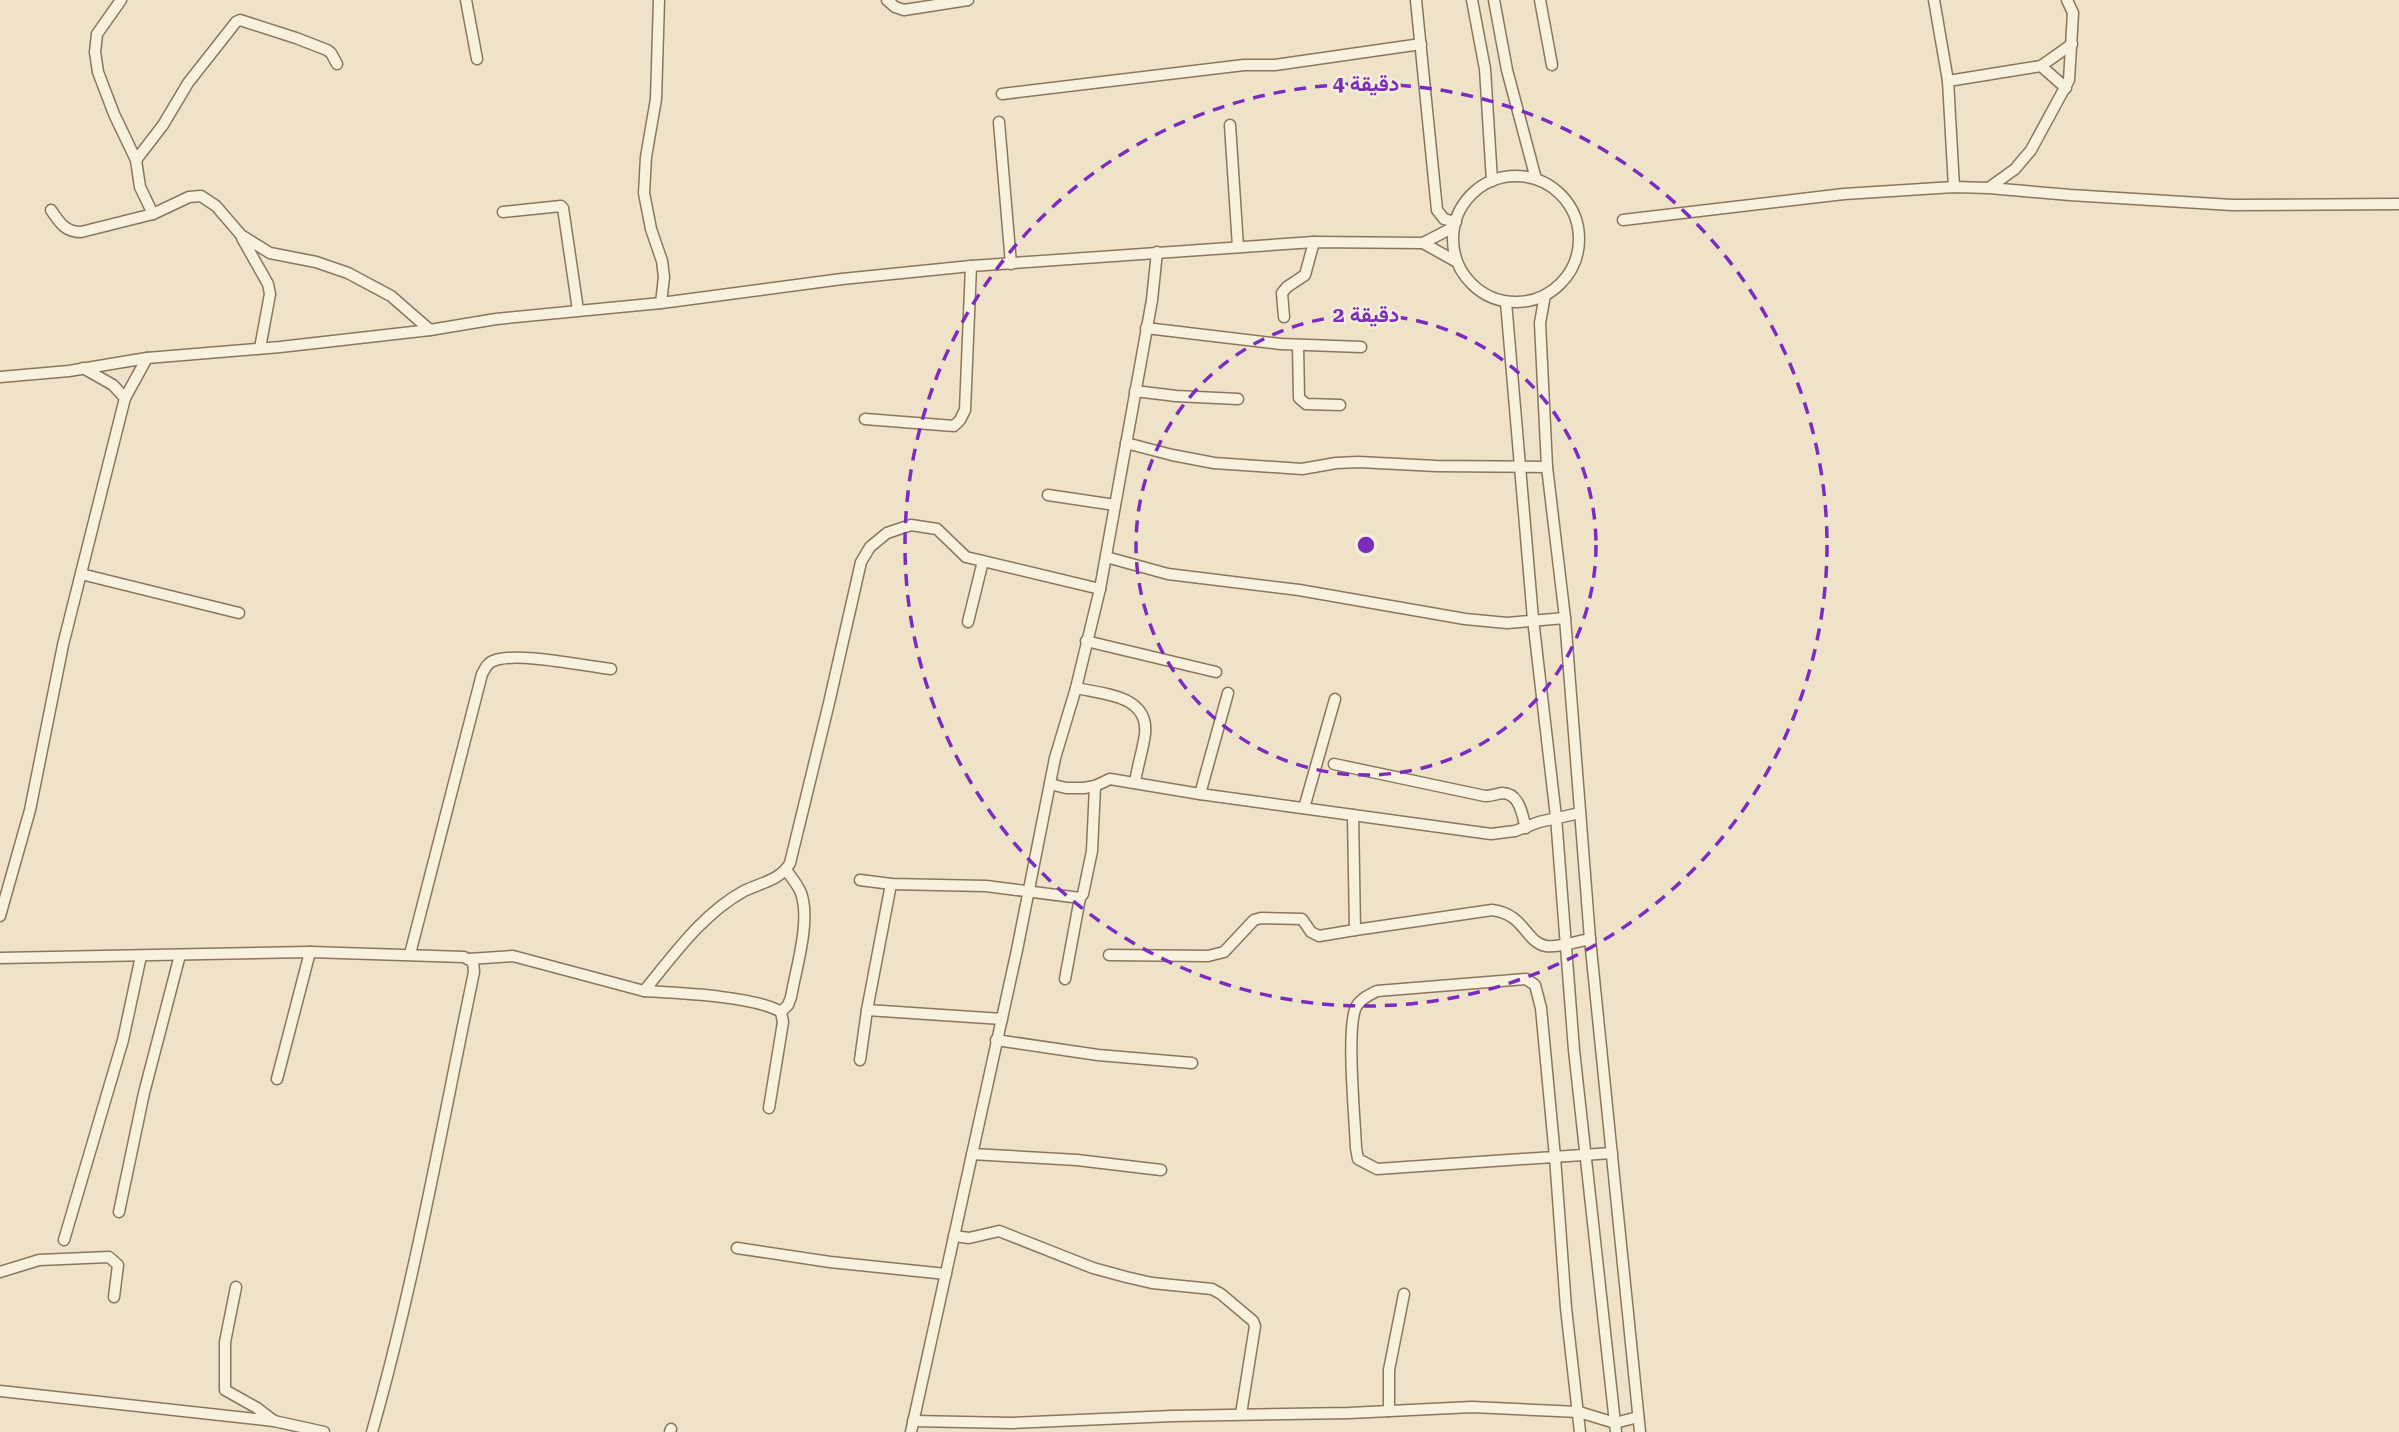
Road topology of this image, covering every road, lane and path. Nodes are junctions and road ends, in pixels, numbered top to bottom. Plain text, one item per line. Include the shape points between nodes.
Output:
1 (121, 0) edge
2 (466, 0) edge
3 (659, 0) edge
4 (887, 0) edge
5 (968, 0) edge
6 (1416, 0) edge
7 (1472, 0) edge
8 (1494, 0) edge
9 (1540, 0) edge
10 (1934, 0) edge
11 (2067, 0) edge
12 (919, 4) edge
13 (1421, 44) junction
14 (2072, 44) junction
15 (477, 59) dead end
16 (337, 64) dead end
17 (1552, 65) dead end
18 (2041, 66) junction
19 (1948, 81) junction
20 (2066, 88) junction
21 (1002, 94) dead end
22 (999, 121) dead end
23 (1230, 125) dead end
24 (136, 160) junction
25 (1536, 179) junction
26 (1492, 181) junction
27 (1954, 187) junction
28 (1989, 188) junction
29 (2399, 204) edge
30 (51, 210) dead end
31 (503, 212) dead end
32 (153, 214) junction
33 (1623, 220) dead end
34 (1455, 224) junction
35 (241, 236) junction
36 (1314, 242) junction
37 (1423, 243) junction
38 (1237, 247) junction
39 (1157, 252) junction
40 (1457, 262) junction
41 (1011, 264) junction
42 (971, 266) junction
43 (1545, 295) junction
44 (1506, 302) junction
45 (661, 303) junction
46 (578, 310) junction
47 (1284, 317) dead end
48 (1146, 328) junction
49 (430, 330) junction
50 (1298, 345) junction
51 (1361, 347) dead end
52 (260, 348) junction
53 (147, 358) junction
54 (82, 368) junction
55 (0, 377) edge
56 (1135, 391) junction
57 (125, 398) junction
58 (1238, 399) dead end
59 (1340, 405) dead end
60 (865, 419) dead end
61 (1126, 443) junction
62 (1519, 467) junction
63 (1547, 467) junction
64 (1048, 495) dead end
65 (1115, 505) junction
66 (1106, 556) junction
67 (983, 561) junction
68 (80, 573) junction
69 (1100, 589) junction
70 (239, 613) dead end
71 (1565, 618) junction
72 (1533, 620) junction
73 (968, 622) dead end
74 (1086, 641) junction
75 (611, 669) dead end
76 (1216, 672) dead end
77 (1076, 688) junction
78 (1228, 694) dead end
79 (1335, 699) dead end
80 (1335, 764) dead end
81 (1135, 783) junction
82 (1050, 784) junction
83 (1095, 786) junction
84 (1200, 794) junction
85 (1304, 808) junction
86 (1580, 813) junction
87 (1353, 815) junction
88 (1556, 817) junction
89 (1526, 828) junction
90 (786, 870) junction
91 (860, 880) dead end
92 (891, 884) junction
93 (1030, 890) junction
94 (1080, 898) junction
95 (0, 916) edge
96 (1355, 930) junction
97 (1590, 939) junction
98 (1566, 943) junction
99 (310, 952) junction
100 (410, 954) junction
101 (1109, 954) dead end
102 (180, 955) junction
103 (141, 956) junction
104 (0, 958) edge
105 (469, 959) junction
106 (1065, 979) dead end
107 (644, 992) junction
108 (867, 1010) junction
109 (781, 1012) junction
110 (1002, 1019) junction
111 (996, 1041) junction
112 (860, 1060) dead end
113 (1192, 1063) dead end
114 (277, 1079) dead end
115 (769, 1108) dead end
116 (1612, 1153) junction
117 (972, 1154) junction
118 (1585, 1154) junction
119 (1555, 1157) junction
120 (1161, 1170) dead end
121 (119, 1212) dead end
122 (954, 1236) junction
123 (64, 1240) dead end
124 (737, 1248) dead end
125 (0, 1272) edge
126 (946, 1274) junction
127 (236, 1287) dead end
128 (1404, 1294) dead end
129 (114, 1297) dead end
130 (0, 1391) edge
131 (1389, 1411) junction
132 (1579, 1412) junction
133 (1241, 1414) junction
134 (1638, 1417) junction
135 (1090, 1419) junction
136 (274, 1421) junction
137 (912, 1427) edge
138 (1616, 1427) edge
139 (1011, 1428) edge
140 (324, 1432) edge
141 (372, 1432) edge
142 (1087, 1432) edge
143 (1580, 1432) edge
144 (1640, 1432) edge

1 - 24 street via 97,34 95,52 98,72
2 - 15 street
3 - 45 street via 656,99 644,175 646,211 662,261
4 - 12 street via 899,9
5 - 12 street
6 - 13 street
7 - 26 street via 1485,69
8 - 25 street
9 - 17 street
10 - 19 street
11 - 14 street via 2073,13
13 - 21 street via 1275,65
13 - 34 street via 1437,210
14 - 18 street
14 - 20 street
16 - 24 street via 327,50 240,20 188,83
18 - 19 street
18 - 20 street
19 - 27 street
20 - 28 street via 2031,150
22 - 41 street
23 - 38 street
24 - 32 street via 140,187
25 - 26 street
25 - 43 street via 1568,203 1578,228 1572,267
26 - 34 street via 1469,197
27 - 28 street
27 - 33 street via 1844,194
28 - 29 street via 2232,205
30 - 32 street via 61,225 74,232
31 - 46 street via 563,208
32 - 35 street via 201,196 216,206
34 - 37 street
34 - 40 street
35 - 49 street via 270,253 348,273 391,296
35 - 52 street via 270,294
36 - 37 street
36 - 38 street
36 - 47 street via 1306,275 1282,293
37 - 40 street
38 - 39 street
39 - 41 street
39 - 48 street
40 - 44 street via 1476,288
41 - 42 street
42 - 45 street
42 - 60 street via 965,410 960,421 954,426
43 - 44 street
43 - 63 street via 1540,323
44 - 62 street
45 - 46 street
46 - 49 street
48 - 50 street
48 - 56 street
49 - 52 street
50 - 51 street
50 - 59 street via 1299,398 1306,404
52 - 53 street
53 - 54 street
53 - 57 street
54 - 55 street
54 - 57 street via 113,385
56 - 58 street
56 - 61 street
57 - 68 street
61 - 62 street via 1214,463 1261,467 1301,469 1359,462
61 - 65 street
62 - 63 street
62 - 72 street
63 - 71 street
64 - 65 street
65 - 66 street
66 - 69 street
66 - 72 street via 1168,574 1299,590 1465,619
67 - 69 street
67 - 73 street
67 - 90 street via 966,557 937,529 911,525 887,533 864,554
68 - 70 street
68 - 95 street via 30,810
69 - 74 street
71 - 72 street
71 - 86 street
72 - 88 street
74 - 76 street
74 - 77 street
75 - 100 street via 516,657 486,666
77 - 81 street via 1126,699 1140,710 1146,732
77 - 82 street
78 - 84 street
79 - 85 street
80 - 89 street via 1485,796 1508,794 1514,797
81 - 83 street via 1110,779
81 - 84 street
82 - 83 street
82 - 93 street
83 - 94 street via 1092,851
84 - 85 street
85 - 87 street
86 - 88 street
86 - 97 street
87 - 89 street via 1491,834
87 - 96 street
88 - 89 street
88 - 98 street
90 - 107 street via 742,892 711,916
90 - 109 street via 800,890 804,911 791,997
91 - 92 street
92 - 93 street
92 - 108 street
93 - 94 street
93 - 110 street
94 - 106 street
96 - 98 street via 1492,910 1520,922 1537,943 1555,947
96 - 101 street via 1319,936 1302,919 1261,918 1224,951 1208,956
97 - 98 street
97 - 116 street
98 - 118 street
99 - 100 street
99 - 102 street
99 - 114 street
100 - 105 street
102 - 103 street
102 - 121 street via 149,1070
103 - 104 street
103 - 123 street via 123,1040
105 - 107 street via 513,956
105 - 141 street via 475,967 424,1218
107 - 109 street via 718,998
108 - 110 street
108 - 112 street
109 - 115 street
110 - 111 street
111 - 113 street
111 - 117 street
116 - 118 street
116 - 134 street
117 - 120 street
117 - 122 street
118 - 119 street
118 - 138 street
119 - 119 street via 1377,1169 1359,1159 1351,1034 1361,1000 1377,991 1414,987 1526,979 1535,985
119 - 132 street
122 - 126 street
122 - 133 street via 1004,1233 1093,1268 1221,1294 1255,1326
124 - 126 street
125 - 129 street via 39,1260 109,1257 118,1265
126 - 137 street
127 - 136 street via 225,1342 225,1390
128 - 131 street via 1389,1370
130 - 136 street
131 - 132 street via 1472,1407
131 - 133 street
132 - 138 street
132 - 143 street
133 - 135 street
134 - 138 street
134 - 144 street
135 - 139 street
135 - 142 street
136 - 140 street
137 - 139 street

